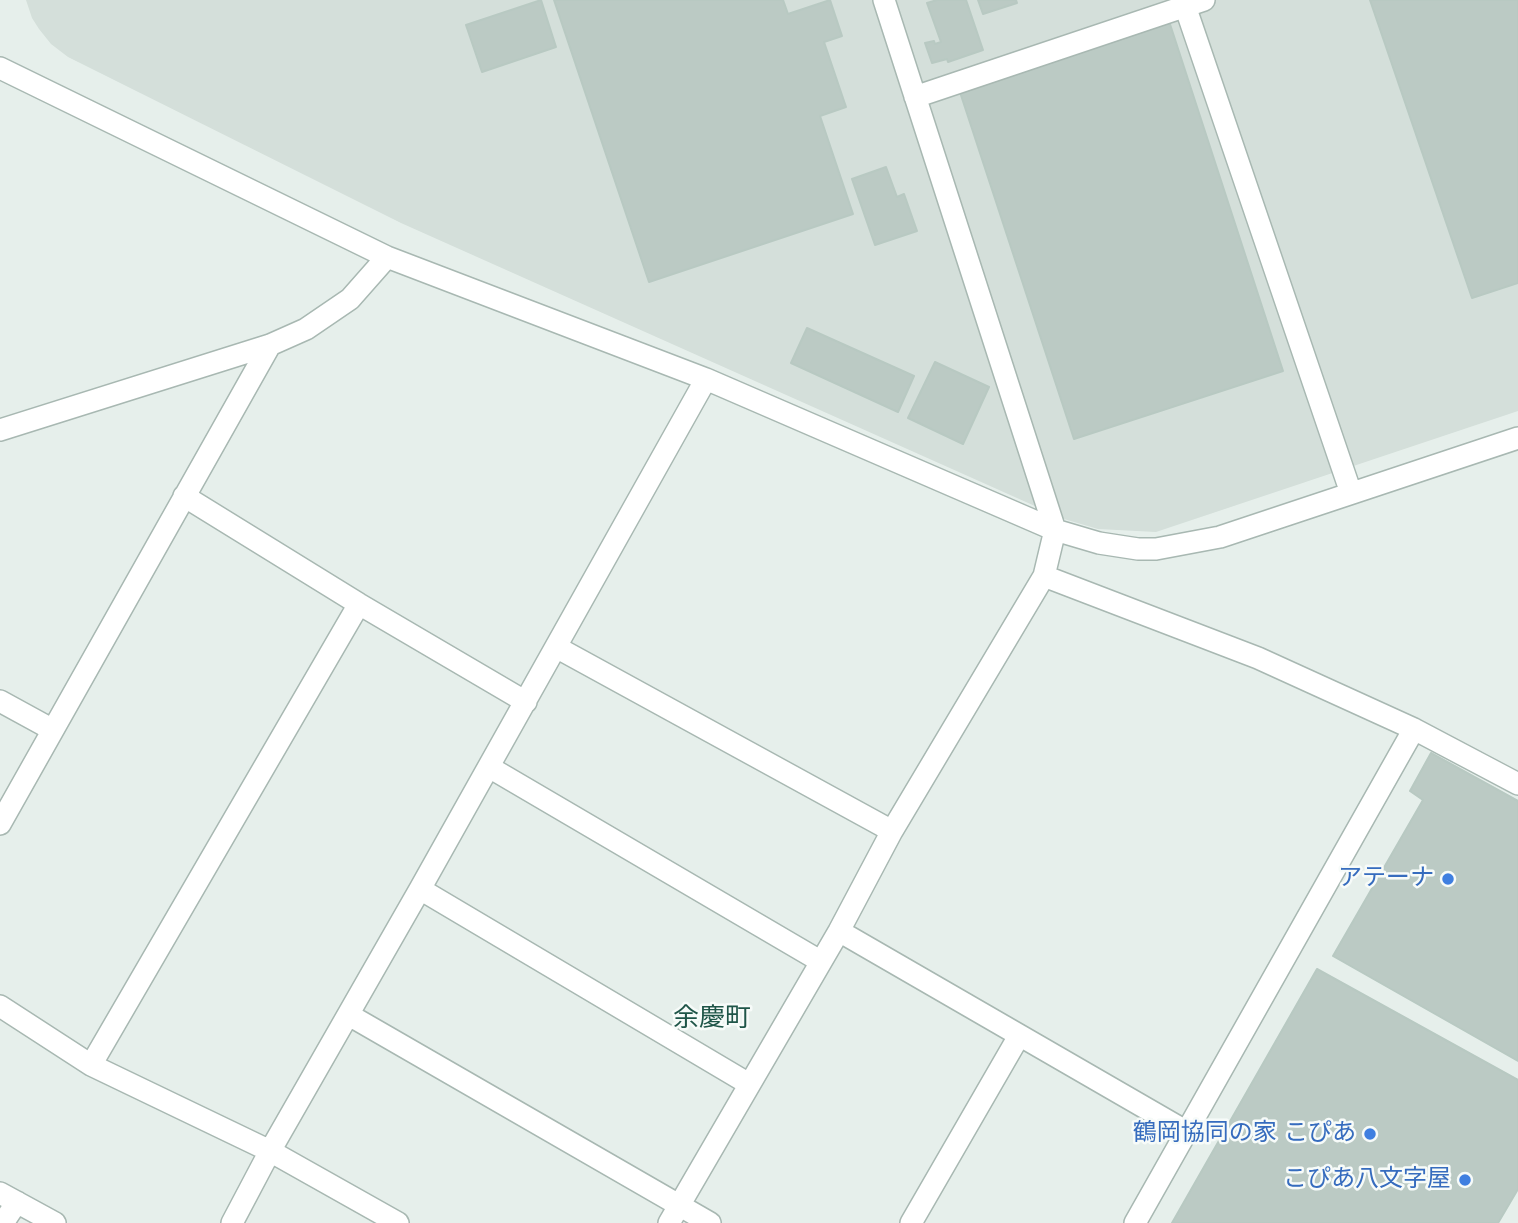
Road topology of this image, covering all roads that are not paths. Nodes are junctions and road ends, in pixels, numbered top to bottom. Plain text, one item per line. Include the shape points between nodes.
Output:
1 (884, 0) edge
2 (1190, 2) edge
3 (0, 68) edge
4 (915, 97) junction
5 (387, 257) junction
6 (270, 345) junction
7 (706, 379) junction
8 (0, 430) edge
9 (1518, 438) edge
10 (1351, 493) junction
11 (184, 496) junction
12 (1055, 530) junction
13 (1044, 576) junction
14 (359, 604) junction
15 (556, 647) junction
16 (0, 701) edge
17 (526, 702) junction
18 (1414, 729) junction
19 (53, 730) junction
20 (489, 767) junction
21 (1518, 784) edge
22 (0, 824) edge
23 (891, 831) junction
24 (420, 890) junction
25 (839, 931) junction
26 (820, 961) junction
27 (0, 1006) edge
28 (349, 1015) junction
29 (1019, 1036) junction
30 (91, 1065) junction
31 (749, 1084) junction
32 (1187, 1132) junction
33 (270, 1151) junction
34 (8, 1197) edge
35 (674, 1214) edge
36 (3, 1223) edge
37 (55, 1223) edge
38 (232, 1223) edge
39 (398, 1223) edge
40 (710, 1223) edge
41 (911, 1223) edge
42 (1135, 1223) edge

1 - 4 street
2 - 4 street
2 - 10 street
3 - 5 street
4 - 12 street
5 - 6 street via 350,299 306,329
5 - 7 street
6 - 8 street
6 - 11 street
7 - 12 street
7 - 15 street
9 - 10 street
10 - 12 street via 1220,537 1166,547 1138,549
11 - 14 street
11 - 19 street
12 - 13 street
13 - 18 street via 1258,658
13 - 23 street
14 - 17 street
14 - 30 street
15 - 17 street
15 - 23 street
16 - 19 street
17 - 20 street
18 - 21 street
18 - 32 street
19 - 22 street
20 - 24 street
20 - 26 street
23 - 25 street
24 - 28 street
24 - 31 street
25 - 26 street
25 - 29 street
26 - 31 street
27 - 30 street
28 - 33 street
28 - 35 street
29 - 32 street
29 - 41 street
30 - 33 street
31 - 35 street
32 - 42 street
33 - 38 street
33 - 39 street
34 - 36 street
34 - 37 street
35 - 40 street

